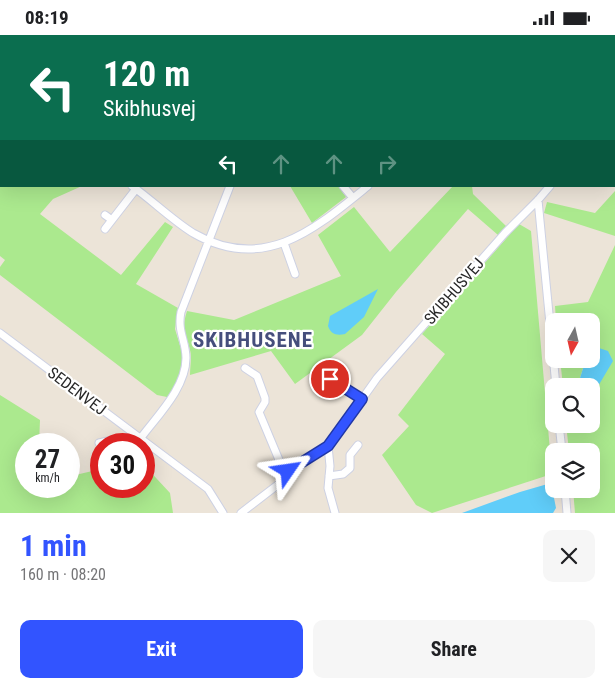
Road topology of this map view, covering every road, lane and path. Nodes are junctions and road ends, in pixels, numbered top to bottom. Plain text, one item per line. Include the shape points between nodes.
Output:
1 (134, 187) edge
2 (230, 187) edge
3 (345, 187) edge
4 (367, 187) edge
5 (549, 187) edge
6 (353, 198) junction
7 (538, 200) junction
8 (105, 215) dead end
9 (112, 220) junction
10 (105, 229) dead end
11 (208, 241) junction
12 (284, 243) junction
13 (295, 274) dead end
14 (0, 333) edge
15 (245, 368) dead end
16 (555, 378) edge
17 (330, 379) dead end
18 (362, 399) junction
19 (132, 433) edge
20 (144, 433) edge
21 (358, 445) dead end
22 (328, 446) junction
23 (155, 453) edge
24 (288, 471) junction
25 (329, 476) junction
26 (566, 498) edge
27 (223, 513) edge
28 (241, 513) edge
29 (335, 513) edge
30 (567, 513) edge

1 - 9 street
1 - 11 street
2 - 11 street
3 - 6 street
4 - 6 street
5 - 7 street, SKIBHUSVEJ
6 - 12 street via 301,236
7 - 16 street
7 - 18 street, SKIBHUSVEJ via 498,240
8 - 9 street
9 - 10 street
11 - 12 street via 246,249
11 - 20 street via 179,321 186,356 185,372 181,383
12 - 13 street
14 - 19 street, SEDENVEJ
15 - 24 street via 257,376 265,398 259,412 282,467
17 - 18 street
18 - 22 street, SKIBHUSVEJ
21 - 25 street via 350,455 350,468 343,474
22 - 24 street, SKIBHUSVEJ
22 - 25 street
23 - 27 street via 208,489
24 - 28 street, SKIBHUSVEJ via 284,480
25 - 29 street via 328,489
26 - 30 street

